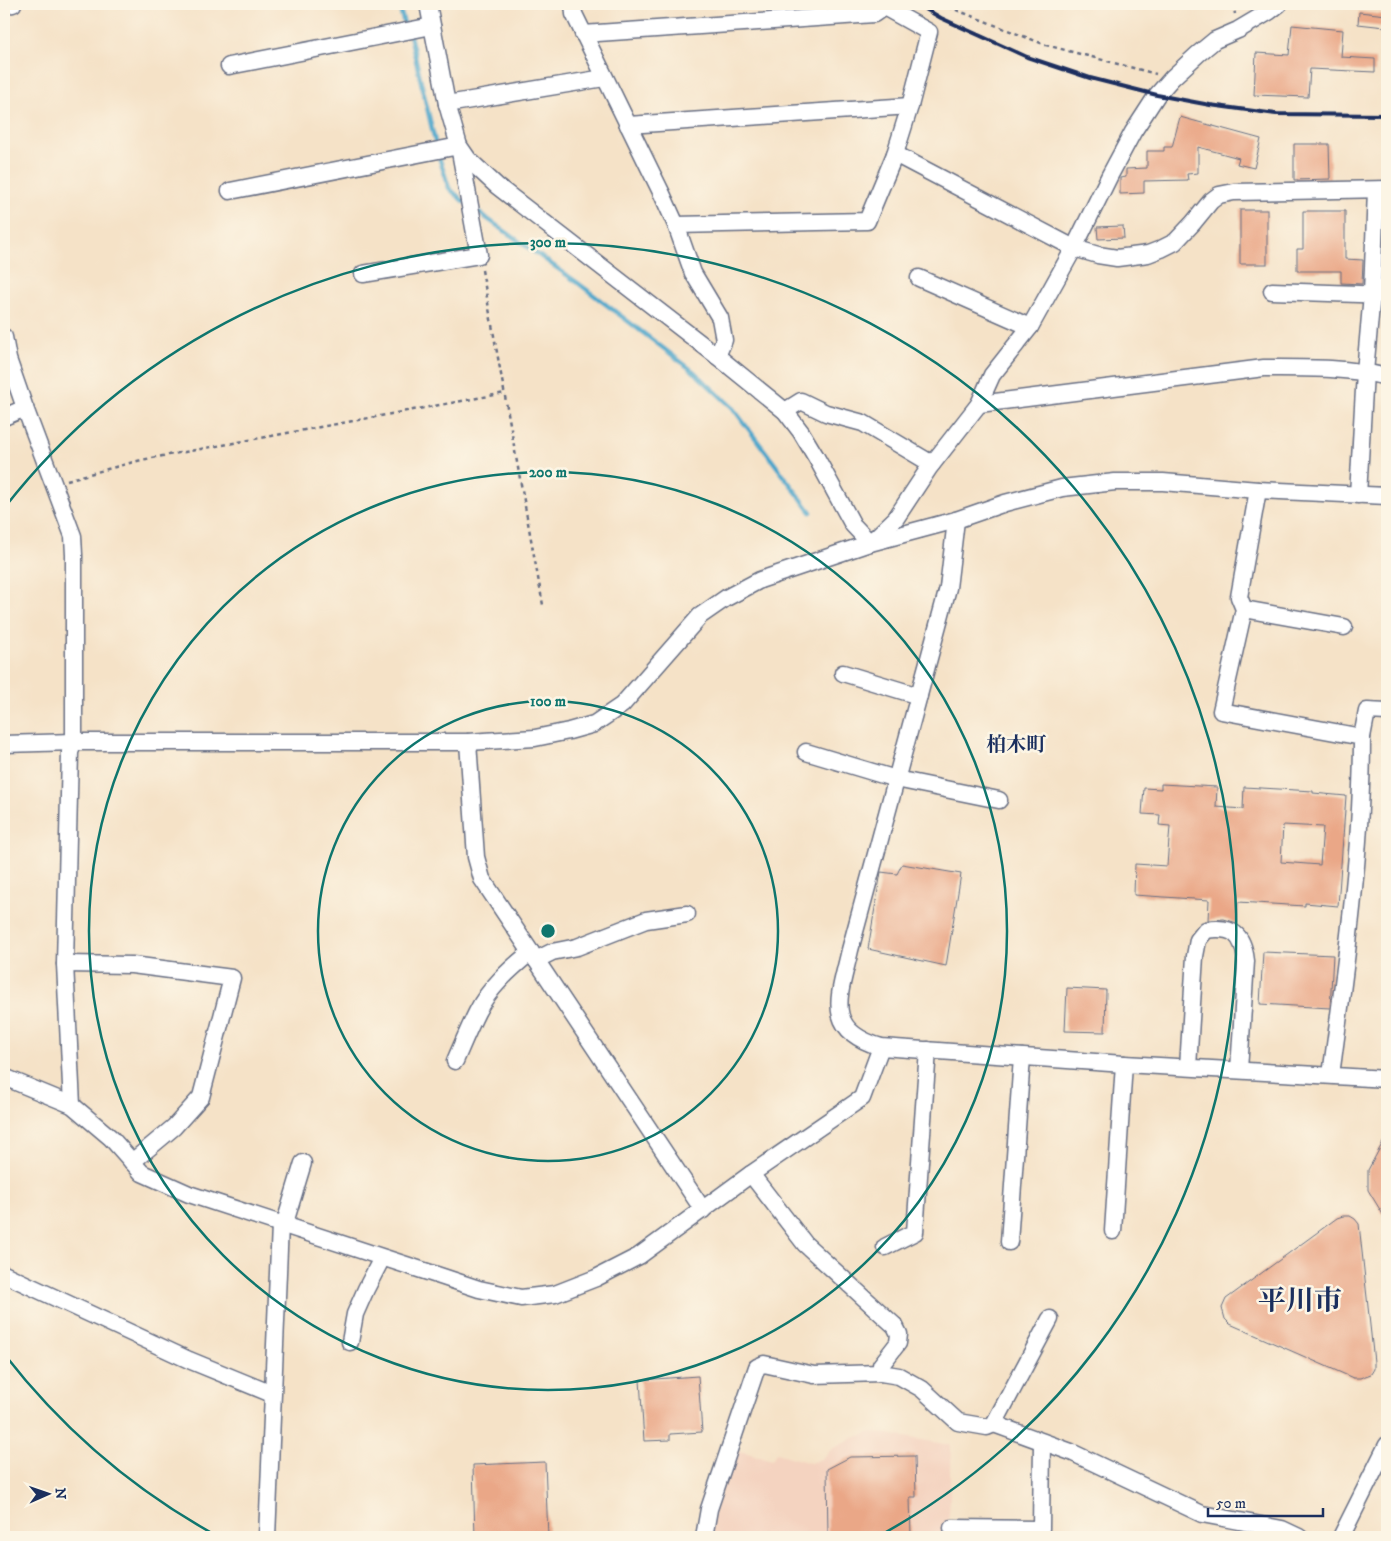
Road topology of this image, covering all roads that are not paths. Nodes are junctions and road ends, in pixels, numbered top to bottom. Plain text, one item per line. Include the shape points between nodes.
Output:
1 (12, 4) edge
2 (428, 4) edge
3 (573, 4) edge
4 (1279, 4) edge
5 (4, 5) edge
6 (881, 5) edge
7 (432, 26) junction
8 (583, 34) junction
9 (229, 66) dead end
10 (604, 78) junction
11 (447, 104) junction
12 (910, 106) junction
13 (628, 125) junction
14 (459, 146) junction
15 (895, 154) junction
16 (1381, 189) edge
17 (230, 191) dead end
18 (676, 225) junction
19 (1074, 248) junction
20 (364, 274) dead end
21 (919, 278) dead end
22 (1272, 291) dead end
23 (1380, 295) edge
24 (1030, 328) junction
25 (4, 337) edge
26 (717, 356) junction
27 (1365, 372) junction
28 (1387, 377) edge
29 (979, 404) junction
30 (25, 408) junction
31 (785, 411) junction
32 (4, 417) edge
33 (932, 464) junction
34 (1258, 490) junction
35 (1358, 495) junction
36 (1387, 496) edge
37 (956, 520) junction
38 (870, 543) junction
39 (1244, 609) junction
40 (1344, 627) dead end
41 (843, 673) dead end
42 (919, 696) junction
43 (1387, 712) edge
44 (1362, 737) junction
45 (74, 742) junction
46 (468, 742) junction
47 (4, 744) edge
48 (806, 752) dead end
49 (896, 779) junction
50 (999, 800) dead end
51 (687, 914) dead end
52 (534, 956) junction
53 (65, 964) junction
54 (881, 1047) junction
55 (928, 1050) junction
56 (1022, 1057) junction
57 (455, 1061) dead end
58 (1124, 1064) junction
59 (1188, 1067) junction
60 (1239, 1070) junction
61 (1331, 1075) junction
62 (4, 1077) edge
63 (1387, 1078) edge
64 (72, 1105) junction
65 (132, 1162) junction
66 (303, 1163) dead end
67 (751, 1174) junction
68 (703, 1210) junction
69 (282, 1226) junction
70 (1112, 1231) dead end
71 (1009, 1242) dead end
72 (886, 1247) dead end
73 (382, 1258) junction
74 (4, 1274) edge
75 (1050, 1318) dead end
76 (350, 1342) dead end
77 (881, 1373) junction
78 (272, 1394) junction
79 (994, 1424) junction
80 (1042, 1442) junction
81 (1387, 1446) edge
82 (952, 1528) dead end
83 (267, 1537) edge
84 (704, 1537) edge
85 (1299, 1537) edge
86 (1341, 1537) edge

1 - 5 street
2 - 7 street
3 - 8 street
4 - 19 street via 1238,30 1215,40 1157,95 1133,132
6 - 8 street via 874,14
6 - 12 street via 929,32
7 - 9 street
7 - 11 street
8 - 10 street
10 - 11 street
10 - 13 street
11 - 14 street
12 - 13 street
12 - 15 street
13 - 18 street
14 - 17 street
14 - 20 street via 479,255
14 - 26 street via 497,186
15 - 18 street via 867,222
15 - 19 street
16 - 19 street via 1234,192 1211,200 1175,242 1148,254 1117,258
16 - 23 street
18 - 26 street via 693,273 720,318 724,340
19 - 24 street
21 - 24 street
22 - 23 street
23 - 27 street
24 - 29 street via 992,375
25 - 30 street via 8,360
26 - 31 street
27 - 28 street
27 - 29 street via 1264,368
27 - 35 street
29 - 33 street
30 - 32 street
30 - 45 street via 72,536
31 - 33 street via 801,401 826,413 863,423
31 - 38 street via 816,457 853,525
33 - 38 street via 896,518
34 - 35 street
34 - 37 street via 1163,482 1115,482 1062,488
34 - 39 street via 1239,597
35 - 36 street
37 - 38 street
37 - 42 street via 948,588
38 - 46 street via 760,580 726,598 700,616 622,706 594,724 535,738
39 - 40 street
39 - 44 street via 1221,711
41 - 42 street
42 - 49 street
43 - 44 street via 1367,711
44 - 61 street via 1362,790 1349,948
45 - 46 street
45 - 47 street
45 - 53 street via 70,752
46 - 52 street via 476,857 482,879
48 - 49 street
49 - 50 street
49 - 54 street via 838,1005 844,1024 864,1042
51 - 52 street via 646,920 577,946
52 - 57 street via 511,969 493,988 477,1010
52 - 68 street
53 - 64 street
53 - 65 street via 132,965 232,978 201,1097 174,1126
54 - 55 street
54 - 67 street via 862,1098
55 - 56 street
55 - 72 street via 915,1232
56 - 58 street
56 - 71 street
58 - 59 street
58 - 70 street
59 - 60 street
59 - 60 street via 1194,956 1198,940 1206,930 1219,928 1240,938 1246,961
60 - 61 street
61 - 63 street
62 - 64 street
64 - 65 street via 111,1138
65 - 69 street via 142,1173 189,1194
66 - 69 street
67 - 68 street
67 - 77 street via 805,1244 895,1326 898,1342 881,1365
68 - 73 street via 639,1256 555,1294 521,1298 479,1289
69 - 73 street
69 - 78 street
73 - 76 street via 355,1314
74 - 78 street via 189,1360
75 - 79 street
77 - 79 street via 899,1376 922,1388 958,1422 987,1427
77 - 84 street via 814,1375 764,1364 757,1367 709,1509
78 - 83 street
79 - 80 street
80 - 82 street via 1041,1530
80 - 85 street via 1071,1452 1202,1514 1282,1529
81 - 86 street

